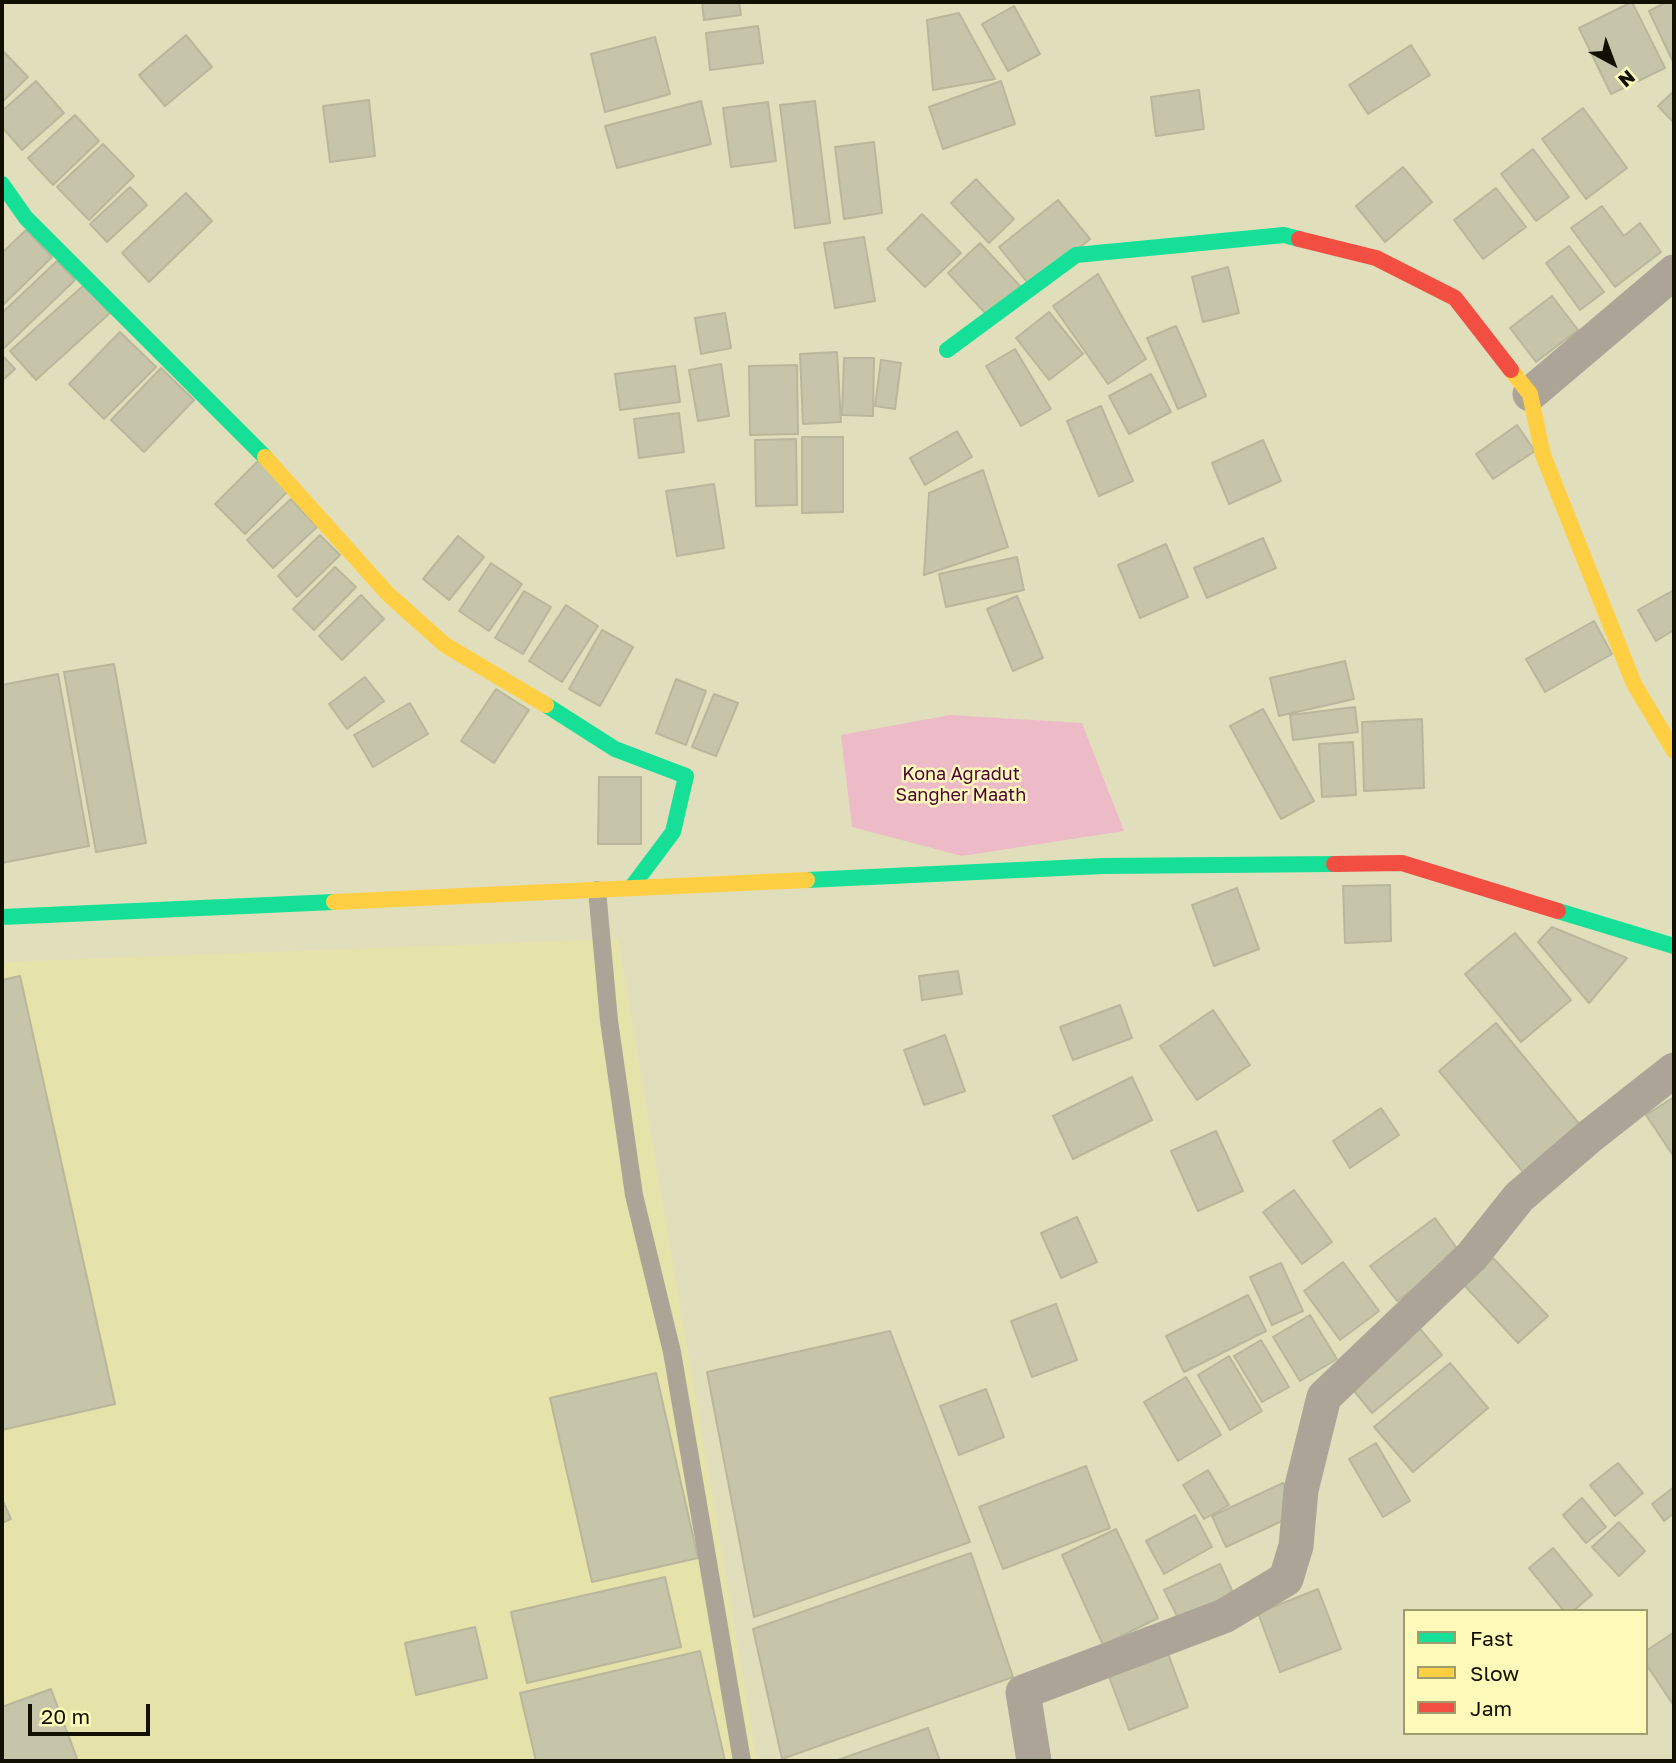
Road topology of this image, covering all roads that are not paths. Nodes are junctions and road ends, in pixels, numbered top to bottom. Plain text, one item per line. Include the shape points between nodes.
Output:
1 (2, 184) edge
2 (1674, 272) edge
3 (947, 350) dead end
4 (1530, 394) junction
5 (1674, 751) edge
6 (631, 888) junction
7 (597, 890) junction
8 (2, 917) edge
9 (1674, 946) edge
10 (1674, 1070) edge
11 (742, 1761) edge
12 (1034, 1761) edge

1 - 6 street via 45,238 279,471 388,594 445,645 615,750 686,776 673,832
2 - 4 street
3 - 4 street via 1076,255 1284,236 1376,258 1455,298
4 - 5 street via 1543,455 1634,684
6 - 7 street
6 - 9 street via 1103,866 1402,863
7 - 8 street
7 - 11 lane via 609,1021 634,1195 672,1352
10 - 12 street via 1519,1197 1472,1256 1324,1397 1301,1490 1296,1546 1286,1579 1224,1616 1023,1692

